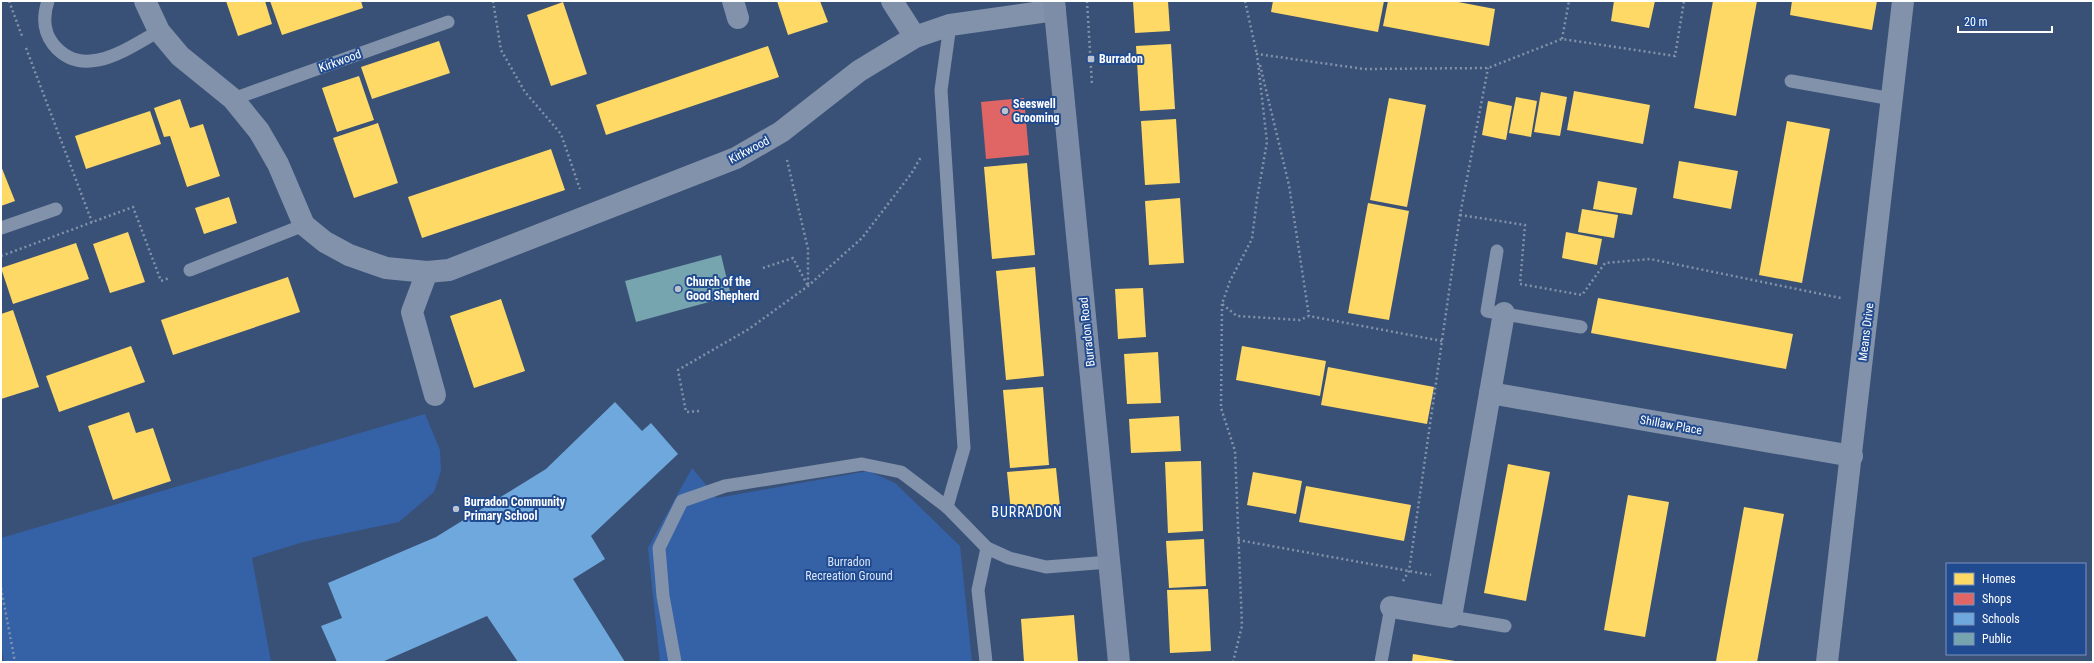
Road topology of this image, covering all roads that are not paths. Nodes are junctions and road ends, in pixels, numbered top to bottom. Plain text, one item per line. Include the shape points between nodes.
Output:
1 (48, 1) edge
2 (145, 1) edge
3 (892, 1) edge
4 (1903, 1) edge
5 (1055, 6) edge
6 (448, 22) dead end
7 (950, 25) junction
8 (159, 31) junction
9 (915, 37) junction
10 (1790, 81) dead end
11 (233, 99) junction
12 (1892, 99) junction
13 (56, 209) dead end
14 (304, 225) junction
15 (1, 228) edge
16 (1497, 251) dead end
17 (190, 270) road end
18 (427, 272) junction
19 (1504, 313) junction
20 (1581, 327) dead end
21 (1490, 393) junction
22 (435, 395) dead end
23 (1852, 456) junction
24 (947, 508) junction
25 (986, 548) junction
26 (1109, 562) junction
27 (1391, 607) joint
28 (1451, 617) junction
29 (1505, 626) dead end
30 (675, 662) edge
31 (986, 662) edge
32 (1119, 662) edge
33 (1381, 662) edge
34 (1827, 662) edge

1 - 8 lane via 44,13 45,27 50,40 58,51 71,59 92,63 108,58
2 - 8 street, Kirkwood
3 - 9 street
4 - 12 street, Means Drive
5 - 7 street, Kirkwood
5 - 26 main road, Burradon Road
6 - 11 lane, Kirkwood
7 - 9 street, Kirkwood
7 - 24 lane via 941,90 964,448
8 - 11 street, Kirkwood via 180,56
9 - 18 street, Kirkwood via 859,71 780,132 736,158 449,270
10 - 12 lane
11 - 14 street, Kirkwood via 259,131 278,164
12 - 23 street, Means Drive
13 - 15 lane
14 - 17 lane
14 - 18 street, Kirkwood via 325,242 349,255 386,268
16 - 19 lane via 1487,311
18 - 22 street via 412,312
19 - 20 lane
19 - 21 street
21 - 23 street, Shillaw Place
21 - 28 street
23 - 34 street, Means Drive
24 - 25 lane
24 - 30 lane via 901,472 862,464 725,486 682,501 659,548 663,596
25 - 26 lane via 1008,558 1046,567
25 - 31 lane via 978,590
26 - 32 main road, Burradon Road
27 - 28 street
27 - 33 lane
28 - 29 lane

